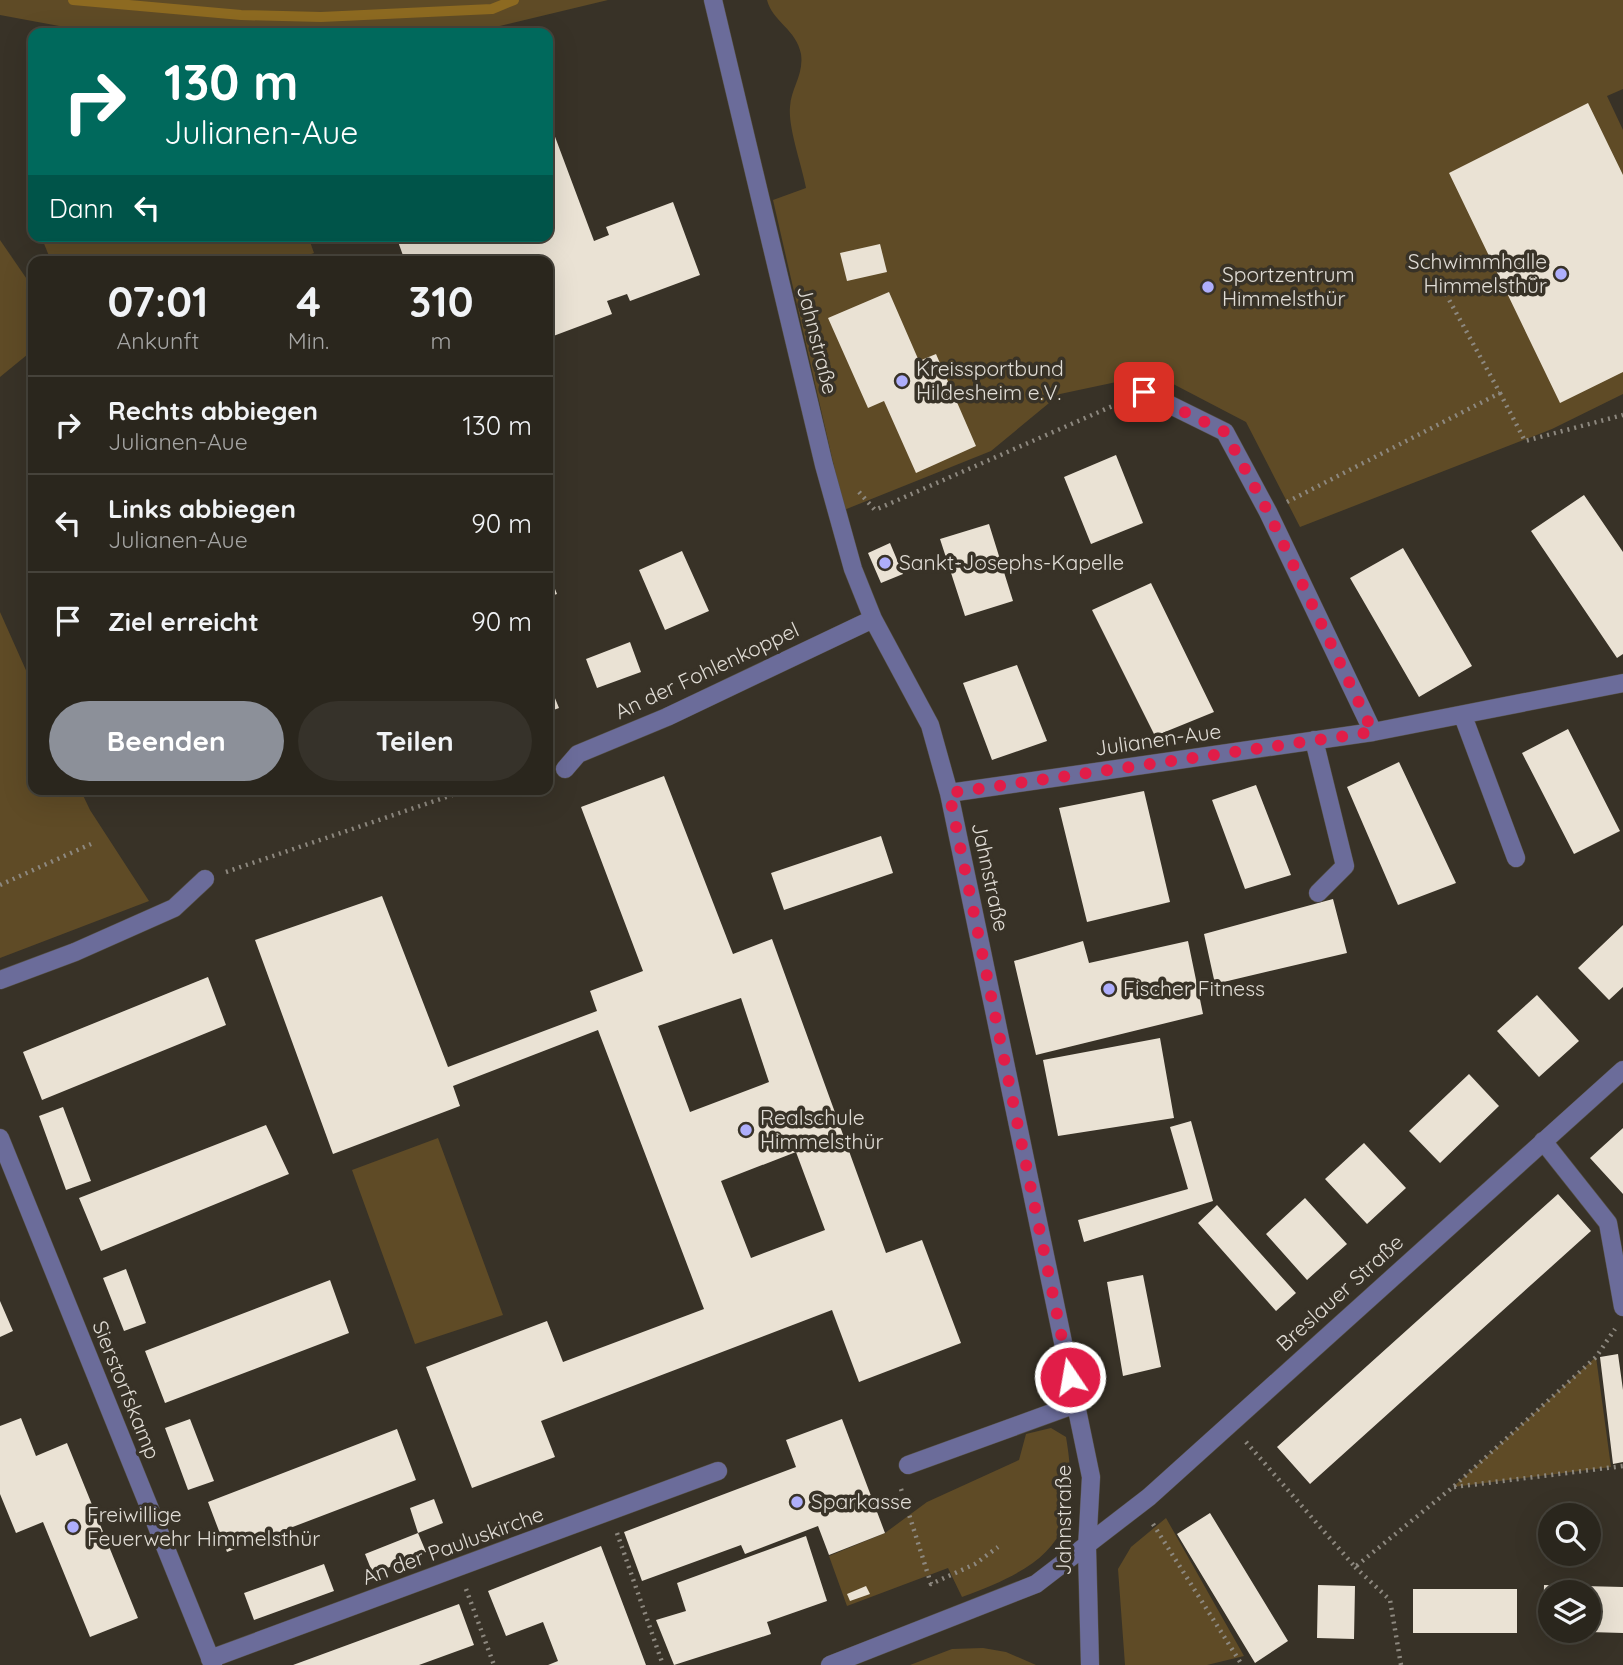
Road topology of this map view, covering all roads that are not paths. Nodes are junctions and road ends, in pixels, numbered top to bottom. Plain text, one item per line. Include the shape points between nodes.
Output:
1 (713, 0) edge
2 (1144, 392) road end
3 (873, 619) junction
4 (1623, 683) edge
5 (1463, 716) junction
6 (1373, 732) junction
7 (1314, 740) junction
8 (565, 769) dead end
9 (949, 793) junction
10 (1516, 858) dead end
11 (205, 879) dead end
12 (1318, 892) dead end
13 (0, 980) edge
14 (1623, 1070) edge
15 (0, 1138) edge
16 (1543, 1141) junction
17 (1623, 1307) edge
18 (1076, 1404) junction
19 (908, 1465) road end
20 (718, 1471) dead end
21 (1087, 1548) junction
22 (211, 1662) edge
23 (830, 1665) edge
24 (1090, 1665) edge

1 - 3 street, Jahnstraße via 824,465 853,569
2 - 6 street via 1225,432
3 - 8 street, An der Fohlenkoppel via 578,754
3 - 9 street, Jahnstraße via 930,725
4 - 5 street, Julianen-Aue
5 - 6 street, Julianen-Aue
5 - 10 street
6 - 7 street, Julianen-Aue
7 - 9 street, Julianen-Aue
7 - 12 street via 1345,866
9 - 18 street, Jahnstraße
11 - 13 street via 174,908
14 - 16 street, Breslauer Straße
15 - 22 street, Sierstorfskamp
16 - 17 street via 1608,1223
16 - 21 street, Breslauer Straße
18 - 19 street
18 - 21 street, Jahnstraße via 1091,1477
20 - 22 street, An der Pauluskirche
21 - 23 street via 1019,1592
21 - 24 street, Jahnstraße

